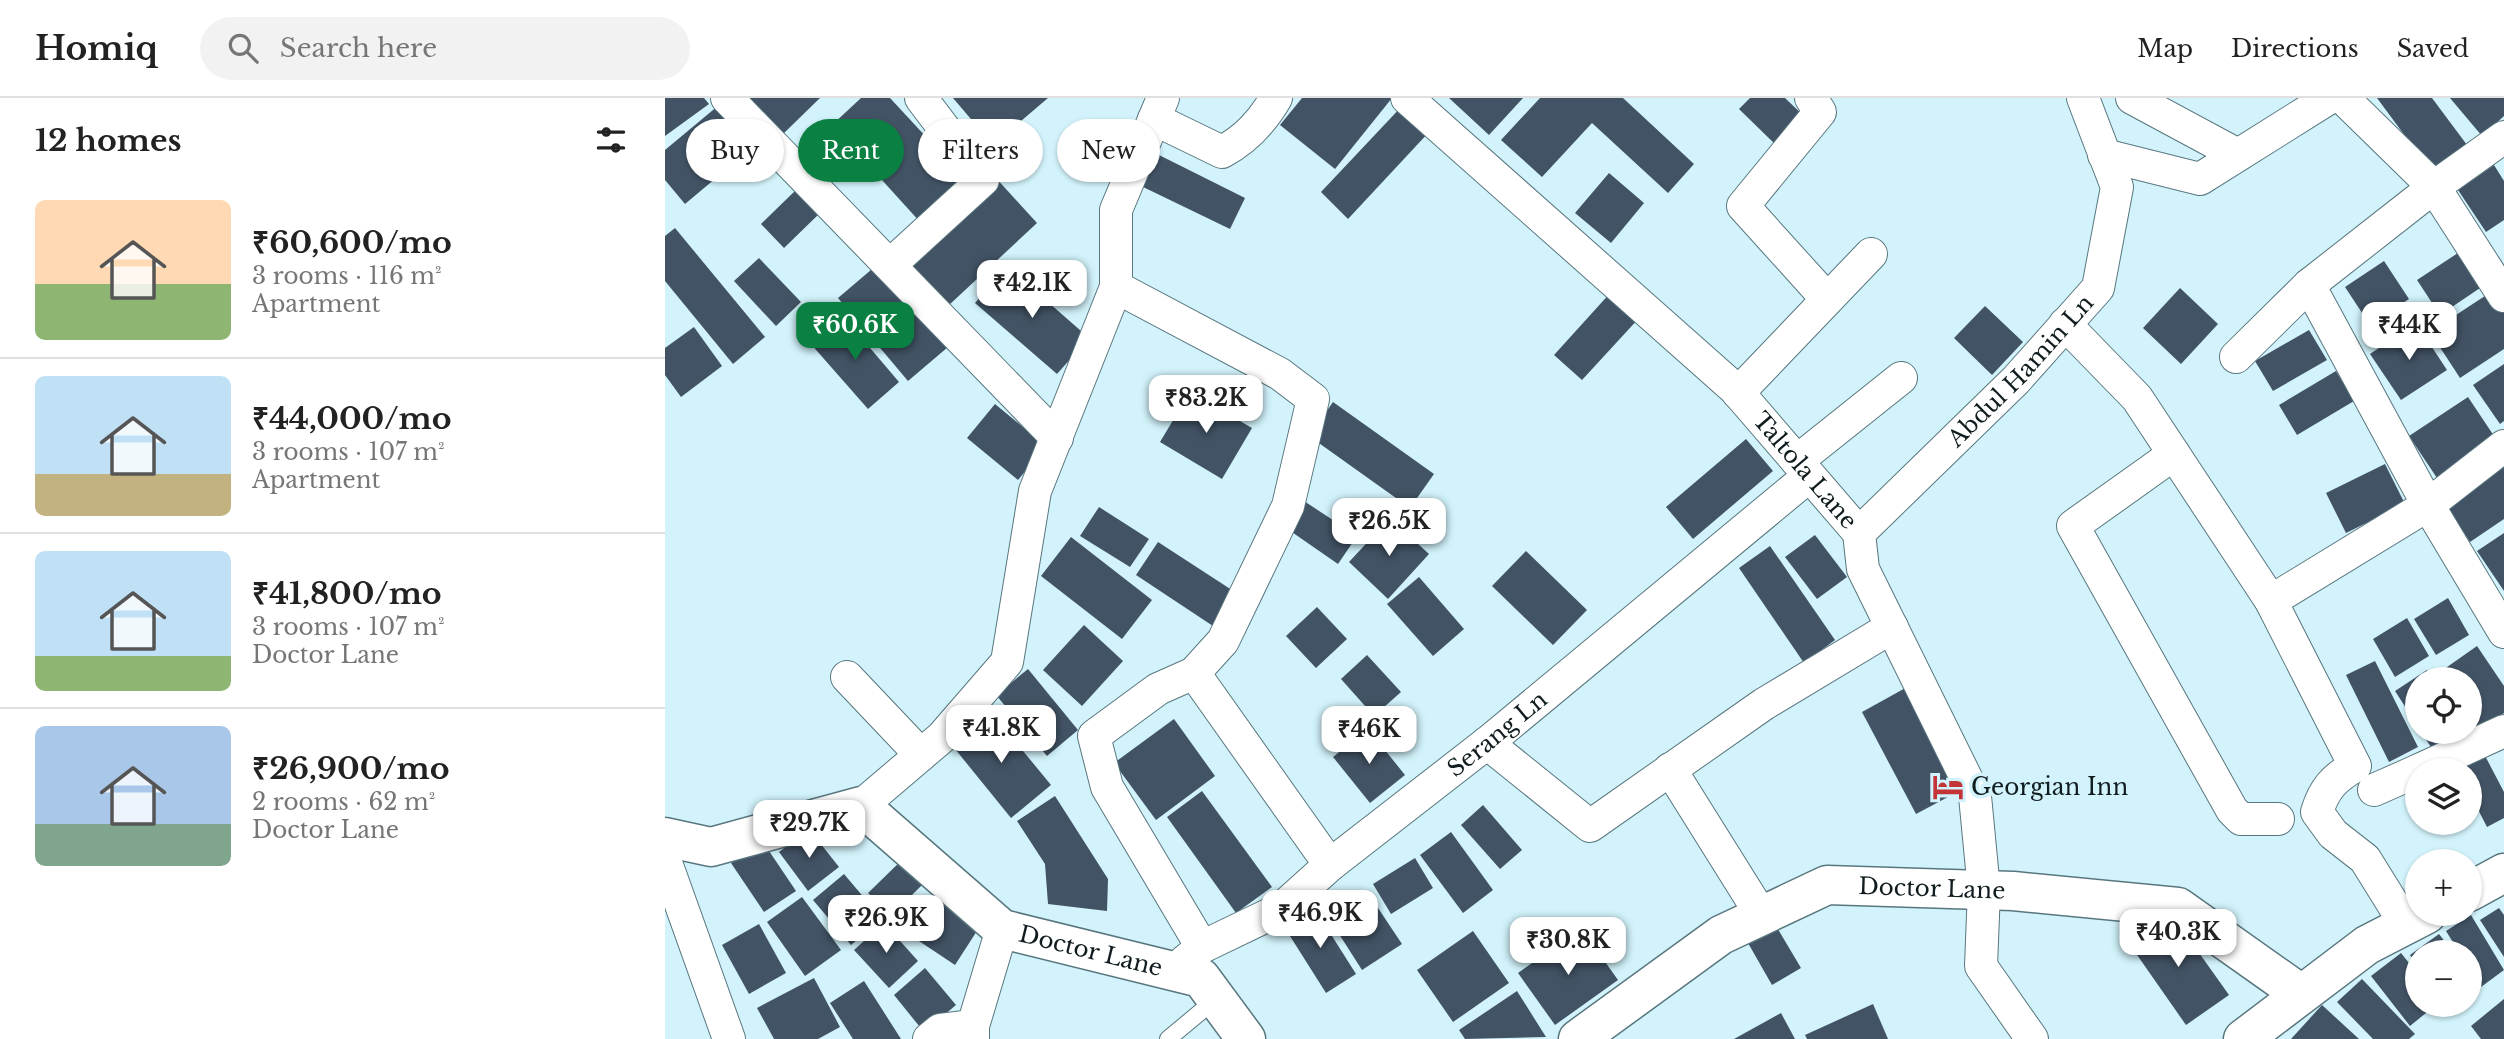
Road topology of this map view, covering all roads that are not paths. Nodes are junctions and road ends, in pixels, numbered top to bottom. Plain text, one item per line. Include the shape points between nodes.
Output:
1 (727, 98) edge
2 (922, 98) edge
3 (1276, 98) edge
4 (1407, 98) edge
5 (1811, 98) edge
6 (2083, 98) edge
7 (2132, 98) edge
8 (2329, 98) edge
9 (2343, 98) edge
10 (1158, 108) edge
11 (2504, 137) edge
12 (2104, 155) junction
13 (2238, 155) junction
14 (2434, 187) junction
15 (1871, 254) dead end
16 (2494, 258) edge
17 (890, 265) junction
18 (2309, 285) junction
19 (1116, 287) junction
20 (2504, 296) edge
21 (1827, 299) junction
22 (2065, 324) junction
23 (2236, 357) dead end
24 (1901, 378) dead end
25 (1738, 393) junction
26 (1057, 438) junction
27 (2504, 446) edge
28 (2174, 454) junction
29 (1803, 468) junction
30 (2428, 505) junction
31 (1859, 533) junction
32 (2271, 601) junction
33 (1892, 627) junction
34 (2504, 632) edge
35 (1194, 673) junction
36 (847, 677) dead end
37 (2504, 731) edge
38 (1487, 743) junction
39 (921, 755) junction
40 (2446, 758) edge
41 (1670, 769) junction
42 (2405, 777) edge
43 (2374, 790) dead end
44 (861, 806) junction
45 (2278, 819) dead end
46 (665, 837) edge
47 (665, 860) edge
48 (1330, 865) junction
49 (2504, 873) edge
50 (2482, 884) edge
51 (1984, 890) junction
52 (2405, 906) edge
53 (674, 913) edge
54 (1762, 916) junction
55 (2405, 925) edge
56 (1002, 929) junction
57 (1202, 947) junction
58 (1173, 971) junction
59 (2301, 994) junction
60 (1216, 999) junction
61 (973, 1032) edge
62 (1583, 1038) edge
63 (729, 1039) edge
64 (929, 1039) edge
65 (1168, 1039) edge
66 (1246, 1039) edge
67 (2032, 1039) edge
68 (2242, 1039) edge

1 - 17 street
2 - 17 street via 983,180
3 - 10 street via 1241,142 1222,152
4 - 25 street, Taltola Lane
5 - 21 street via 1820,112 1743,206
6 - 12 street, Abdul Hamin Ln
7 - 13 street
8 - 13 street
9 - 14 street
10 - 19 street via 1116,210
11 - 14 street
12 - 13 street via 2200,179
12 - 22 street, Abdul Hamin Ln via 2117,187 2098,288
14 - 16 street
14 - 18 street
15 - 21 street
16 - 20 street
17 - 26 street
18 - 23 street
18 - 30 street
19 - 26 street
19 - 35 street via 1280,374 1313,399 1288,506 1223,641
21 - 25 street
22 - 28 street via 2137,398
22 - 31 street, Abdul Hamin Ln via 2016,380
24 - 29 street, Serang Ln
25 - 29 street, Taltola Lane
26 - 39 street via 1035,491 1007,662
27 - 30 street
28 - 32 street
28 - 45 street via 2073,526 2232,810 2241,819
29 - 31 street, Taltola Lane
29 - 38 street, Serang Ln
30 - 32 street
30 - 34 street
31 - 33 street, Taltola Lane via 1863,569
32 - 52 street via 2355,766 2323,792 2317,812
33 - 41 street via 1764,704
33 - 51 street, Taltola Lane via 1975,796
35 - 48 street
35 - 57 street via 1158,689 1094,736 1107,787
36 - 39 street
37 - 40 street
38 - 41 street via 1590,826
38 - 48 street, Serang Ln
39 - 44 street
41 - 54 street
42 - 43 street
44 - 46 street via 711,847
44 - 56 street, Doctor Lane
47 - 53 street
48 - 57 street, Serang Ln via 1281,909
49 - 50 street
51 - 54 street, Doctor Lane via 1827,885
51 - 59 street, Doctor Lane via 2178,907
51 - 67 street, Taltola Lane via 1981,966
53 - 63 street
54 - 62 street, Doctor Lane via 1721,935
55 - 59 street via 2367,945
56 - 58 street, Doctor Lane
56 - 61 street
57 - 58 street, Serang Ln
58 - 60 street, Doctor Lane via 1201,978
59 - 68 street
60 - 65 lane
60 - 66 street, Doctor Lane
61 - 64 street via 940,1030

